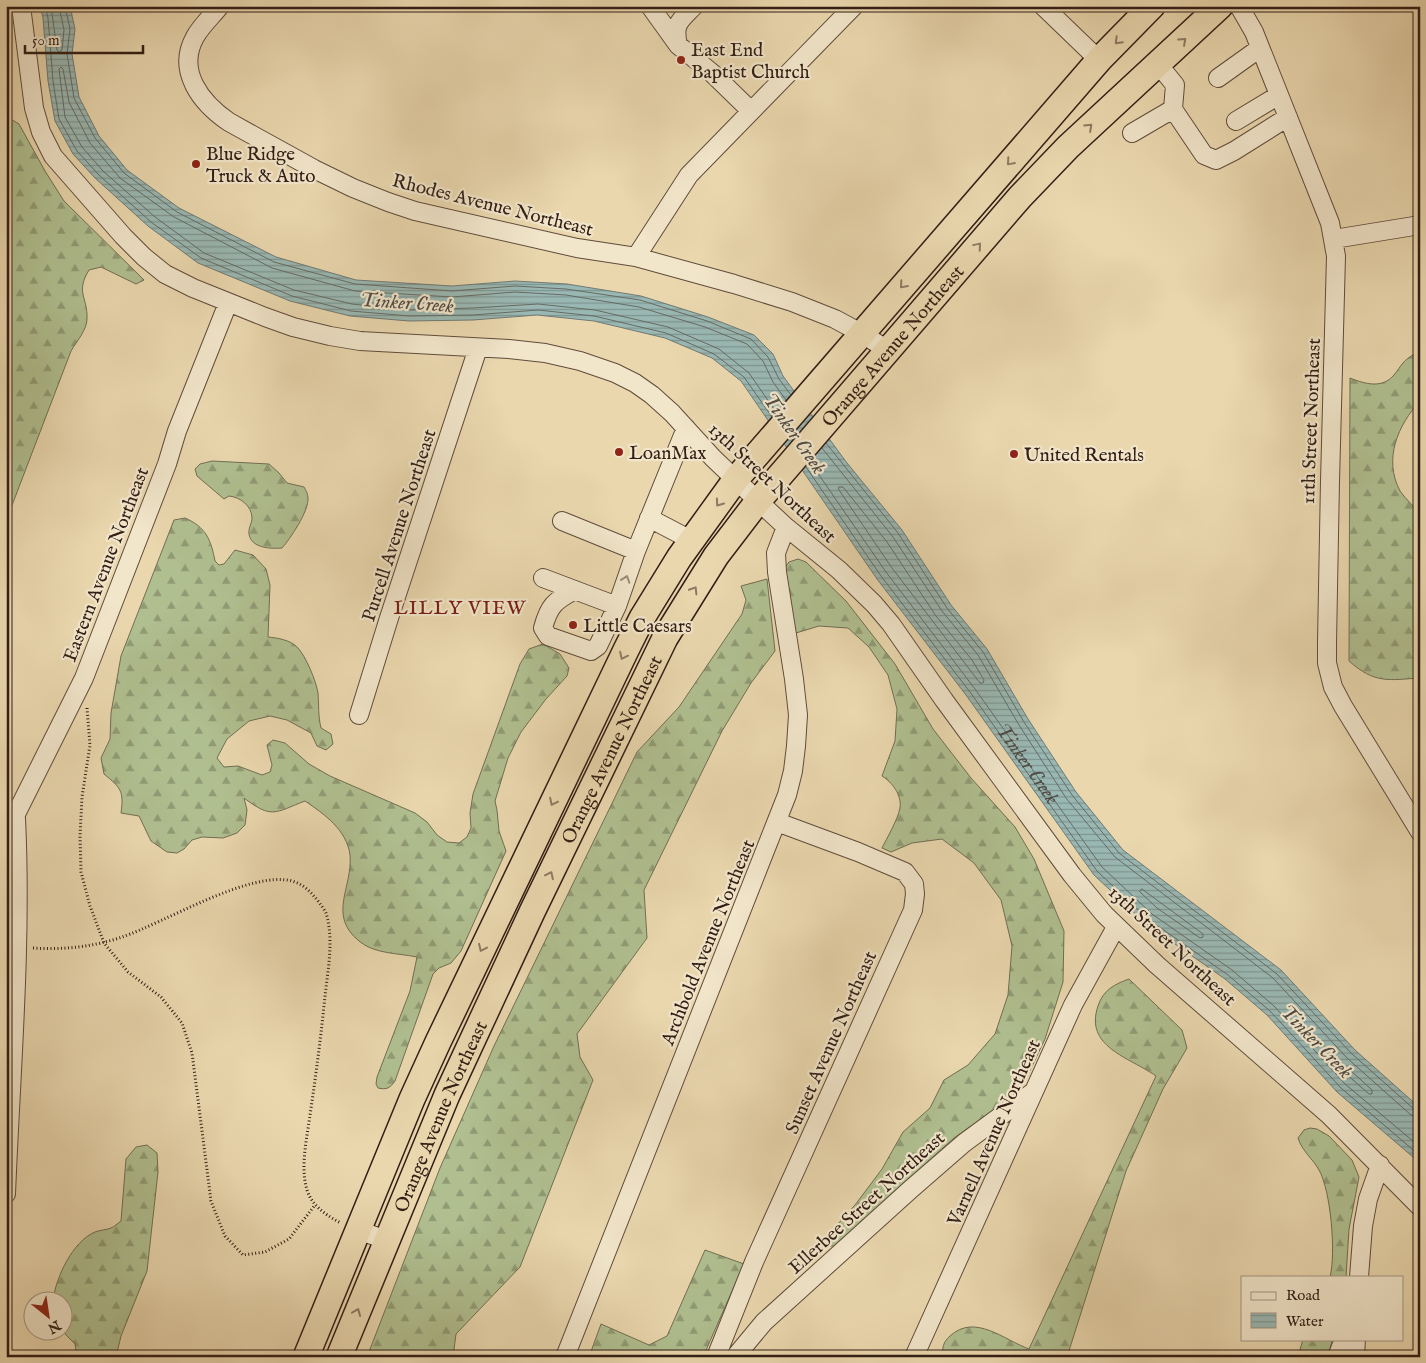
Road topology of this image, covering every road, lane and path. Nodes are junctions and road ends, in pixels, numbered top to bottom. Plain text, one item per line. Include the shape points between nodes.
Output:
1 (21, 6) edge
2 (220, 6) edge
3 (650, 6) edge
4 (694, 6) edge
5 (854, 6) edge
6 (1043, 6) edge
7 (1152, 6) edge
8 (1220, 6) edge
9 (1239, 6) edge
10 (678, 45) junction
11 (1260, 48) junction
12 (1099, 60) junction
13 (1158, 64) junction
14 (1218, 78) dead end
15 (1279, 95) junction
16 (1173, 108) junction
17 (751, 111) junction
18 (1288, 118) junction
19 (1236, 121) dead end
20 (1132, 133) dead end
21 (1420, 225) edge
22 (1334, 239) junction
23 (636, 258) junction
24 (228, 303) junction
25 (861, 333) junction
26 (478, 348) junction
27 (889, 351) junction
28 (686, 428) junction
29 (736, 480) junction
30 (758, 501) junction
31 (649, 518) junction
32 (562, 521) dead end
33 (786, 527) junction
34 (691, 540) junction
35 (636, 551) junction
36 (543, 578) dead end
37 (575, 590) junction
38 (617, 606) junction
39 (84, 678) junction
40 (359, 715) dead end
41 (16, 817) junction
42 (777, 822) junction
43 (1420, 832) edge
44 (6, 834) edge
45 (504, 901) junction
46 (532, 912) junction
47 (1116, 927) junction
48 (104, 943) junction
49 (17, 947) junction
50 (1035, 1091) junction
51 (1380, 1165) junction
52 (6, 1194) edge
53 (315, 1205) junction
54 (1420, 1206) edge
55 (358, 1230) junction
56 (386, 1240) junction
57 (1359, 1276) edge
58 (1344, 1340) edge
59 (1356, 1340) edge
60 (306, 1357) edge
61 (339, 1357) edge
62 (565, 1357) edge
63 (716, 1357) edge
64 (735, 1357) edge
65 (914, 1357) edge
66 (1337, 1357) edge
67 (1355, 1357) edge

1 - 24 street, 13th Street Northeast via 34,108 53,156 124,236 164,274
2 - 23 street, Rhodes Avenue Northeast via 196,35 190,48 189,75 206,104 229,122 314,169 388,202 577,248
3 - 10 street
4 - 10 street via 678,22 675,33
5 - 17 street
6 - 12 street
7 -> 12 highway, Orange Avenue Northeast
13 -> 8 highway, Orange Avenue Northeast
9 - 11 street, 11th Street Northeast
10 - 17 street
11 - 14 street
11 - 15 street, 11th Street Northeast
12 -> 25 highway, Orange Avenue Northeast
13 - 16 street via 1175,85
27 -> 13 highway, Orange Avenue Northeast via 1027,190 1068,147
15 - 18 street, 11th Street Northeast
15 - 19 street
16 - 18 street via 1204,155 1216,160
16 - 20 street
17 - 23 street via 689,175
18 - 22 street, 11th Street Northeast
21 - 22 street
22 - 43 street, 11th Street Northeast via 1327,663 1343,706
23 - 25 street, Rhodes Avenue Northeast via 792,302
24 - 26 street, 13th Street Northeast via 293,327 330,336 360,341
24 - 39 street, Eastern Avenue Northeast
25 - 27 street, Rhodes Avenue Northeast
25 - 29 highway, Orange Avenue Northeast
26 - 28 street, 13th Street Northeast via 545,352 615,373 652,395
26 - 40 street, Purcell Avenue Northeast
27 - 30 highway, Orange Avenue Northeast
28 - 29 street, 13th Street Northeast
28 - 31 street
29 - 30 street, 13th Street Northeast
29 -> 34 highway, Orange Avenue Northeast
30 - 33 street, 13th Street Northeast
46 -> 30 highway, Orange Avenue Northeast via 665,638 716,556
31 - 34 street
31 - 35 street
32 - 35 street
33 - 42 street, Archbold Avenue Northeast via 776,553 776,572 794,679 797,722 793,771
33 - 47 street, 13th Street Northeast via 839,570 891,624 1072,875
34 -> 45 highway, Orange Avenue Northeast via 638,626
38 -> 35 street
36 - 37 street
37 - 38 street
37 - 38 street via 547,612 543,628 548,636 591,650 598,646
39 - 41 street, Eastern Avenue Northeast
39 - 48 path via 90,746 82,797 81,872
41 - 44 street, Eastern Avenue Northeast
41 - 49 street
42 - 62 street, Archbold Avenue Northeast
42 - 63 street, Sunset Avenue Northeast via 904,872 914,884 915,894 913,910 754,1262
45 - 46 street
45 -> 55 highway, Orange Avenue Northeast via 412,1099
46 - 56 highway, Orange Avenue Northeast via 446,1095
47 - 50 street, Varnell Avenue Northeast via 1073,1005
47 - 51 street, 13th Street Northeast via 1283,1074
48 - 49 path via 78,948
48 - 53 path via 128,972 161,997 182,1023 192,1053 211,1201 225,1236 243,1255 265,1252 289,1239
48 - 53 path via 221,894 270,880 291,880 303,885 314,896 325,910 330,926 329,965 304,1177
49 - 52 street
50 - 64 street, Ellerbee Street Northeast via 964,1143 911,1189 764,1322
50 - 65 street, Varnell Avenue Northeast
51 - 54 street, 13th Street Northeast
51 - 57 street via 1368,1199
53 - 55 path via 339,1222
55 - 56 street
55 - 60 highway, Orange Avenue Northeast
61 -> 56 highway, Orange Avenue Northeast
58 - 66 street
59 - 67 street

